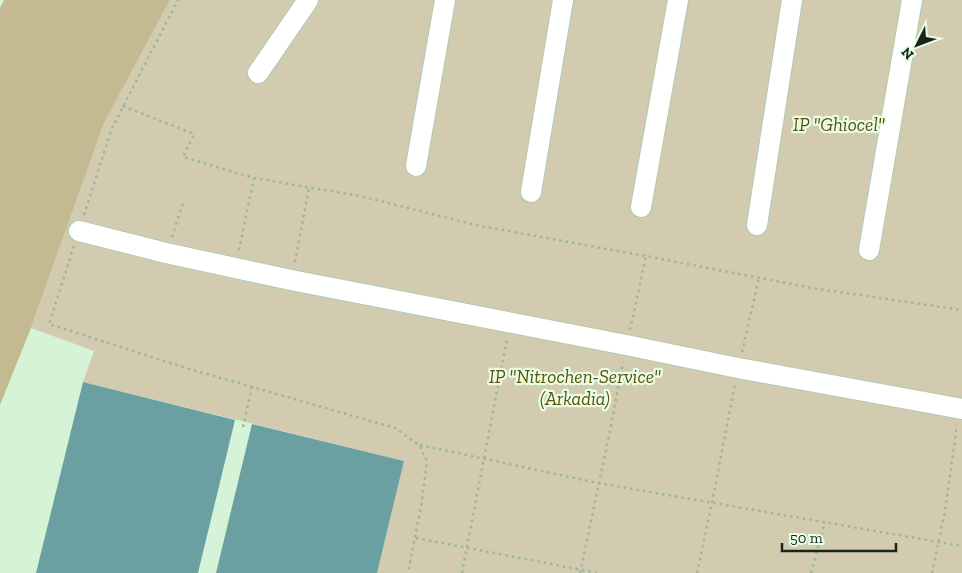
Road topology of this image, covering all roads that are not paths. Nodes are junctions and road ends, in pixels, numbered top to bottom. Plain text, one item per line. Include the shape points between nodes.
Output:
1 (308, 0) edge
2 (445, 0) edge
3 (563, 0) edge
4 (678, 0) edge
5 (792, 0) edge
6 (912, 0) edge
7 (258, 73) dead end
8 (416, 166) dead end
9 (531, 192) dead end
10 (641, 207) dead end
11 (757, 225) dead end
12 (79, 231) road end
13 (869, 250) dead end
14 (961, 408) edge

1 - 7 street
2 - 8 street
3 - 9 street
4 - 10 street
5 - 11 street
6 - 13 street
12 - 14 street via 166,254 292,280 738,368

